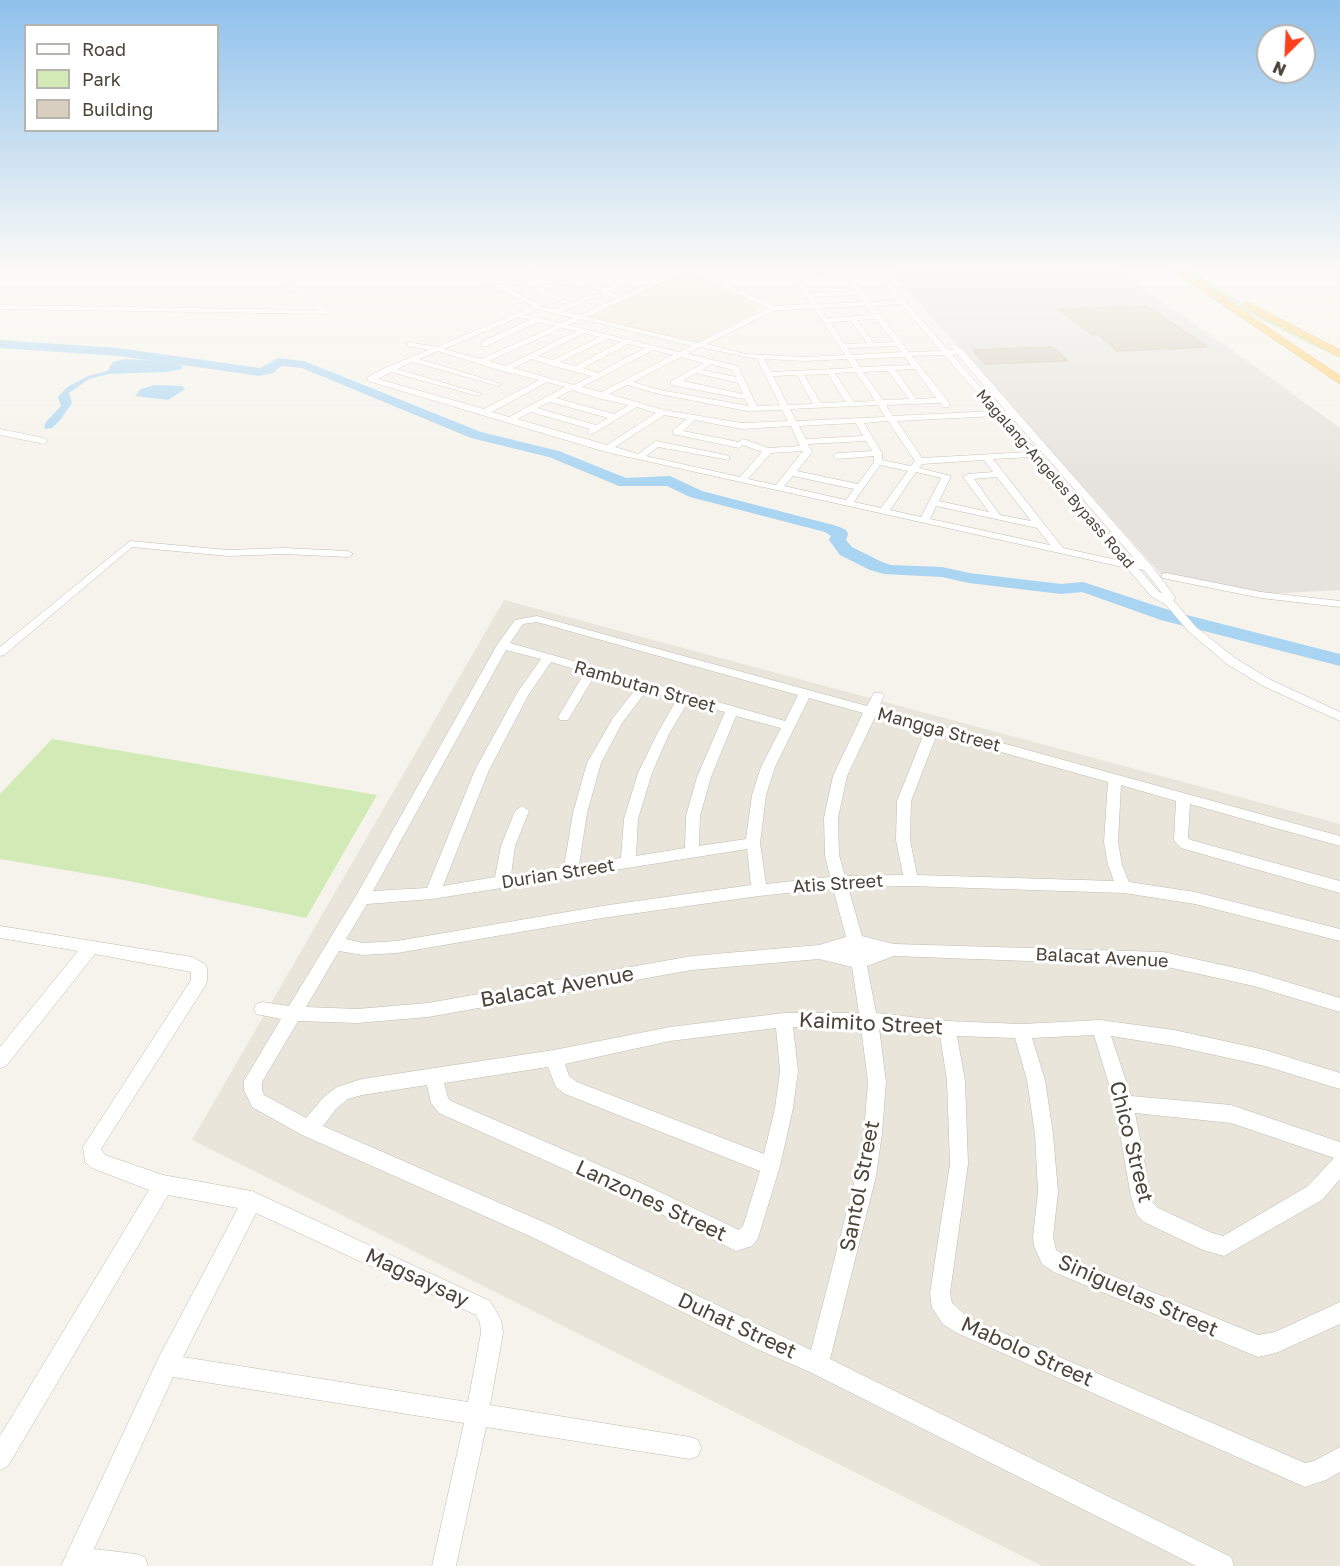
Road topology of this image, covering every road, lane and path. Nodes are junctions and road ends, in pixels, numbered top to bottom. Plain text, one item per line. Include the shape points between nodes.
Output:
1 (456, 342) edge
2 (476, 342) edge
3 (488, 342) edge
4 (524, 342) edge
5 (560, 342) edge
6 (595, 342) edge
7 (627, 342) joint
8 (686, 342) edge
9 (703, 342) edge
10 (840, 342) edge
11 (870, 342) edge
12 (938, 342) edge
13 (951, 342) edge
14 (1282, 342) edge
15 (1318, 342) edge
16 (411, 344) dead end
17 (484, 344) junction
18 (900, 344) joint
19 (698, 345) junction
20 (872, 345) junction
21 (843, 346) junction
22 (651, 348) junction
23 (437, 350) junction
24 (507, 350) junction
25 (960, 352) junction
26 (948, 353) junction
27 (1340, 354) edge
28 (680, 355) junction
29 (909, 355) junction
30 (531, 356) junction
31 (850, 357) junction
32 (760, 358) junction
33 (413, 360) junction
34 (481, 362) junction
35 (710, 362) junction
36 (552, 363) junction
37 (919, 367) junction
38 (890, 368) junction
39 (390, 369) junction
40 (505, 369) junction
41 (576, 369) junction
42 (859, 369) junction
43 (695, 371) junction
44 (830, 371) junction
45 (799, 372) junction
46 (520, 373) junction
47 (768, 374) junction
48 (598, 375) junction
49 (545, 380) junction
50 (741, 381) junction
51 (1340, 381) edge
52 (677, 382) junction
53 (627, 383) junction
54 (498, 384) junction
55 (573, 387) junction
56 (659, 392) junction
57 (478, 394) junction
58 (600, 396) junction
59 (748, 397) junction
60 (549, 399) junction
61 (943, 400) junction
62 (914, 401) junction
63 (881, 403) junction
64 (458, 405) junction
65 (635, 405) junction
66 (851, 405) junction
67 (819, 406) junction
68 (785, 408) junction
69 (530, 409) junction
70 (754, 409) junction
71 (663, 412) junction
72 (484, 413) junction
73 (1013, 413) junction
74 (998, 414) junction
75 (955, 416) junction
76 (614, 417) junction
77 (693, 418) junction
78 (891, 419) junction
79 (509, 420) junction
80 (858, 420) junction
81 (793, 425) junction
82 (742, 426) junction
83 (596, 428) junction
84 (0, 432) edge
85 (675, 432) junction
86 (869, 438) junction
87 (44, 441) dead end
88 (576, 441) junction
89 (741, 443) junction
90 (657, 444) junction
91 (804, 445) junction
92 (606, 449) junction
93 (768, 451) junction
94 (1047, 453) junction
95 (1033, 454) junction
96 (639, 457) junction
97 (726, 458) junction
98 (878, 458) junction
99 (986, 458) junction
100 (836, 465) junction
101 (915, 465) junction
102 (791, 472) junction
103 (712, 474) junction
104 (1000, 474) junction
105 (742, 480) junction
106 (860, 487) junction
107 (778, 488) junction
108 (933, 503) junction
109 (848, 504) junction
110 (884, 511) junction
111 (997, 516) junction
112 (924, 520) junction
113 (1040, 526) junction
114 (1059, 550) junction
115 (348, 554) dead end
116 (1132, 567) junction
117 (1147, 567) junction
118 (1166, 576) dead end
119 (1340, 604) edge
120 (1172, 605) junction
121 (503, 645) junction
122 (0, 653) edge
123 (547, 659) junction
124 (591, 671) junction
125 (644, 686) junction
126 (805, 693) junction
127 (684, 698) junction
128 (874, 704) junction
129 (732, 711) junction
130 (564, 717) dead end
131 (1340, 717) edge
132 (787, 726) junction
133 (932, 729) junction
134 (1114, 778) junction
135 (1183, 798) junction
136 (522, 811) dead end
137 (1340, 841) edge
138 (753, 843) junction
139 (693, 852) junction
140 (628, 864) junction
141 (570, 872) junction
142 (911, 880) junction
143 (837, 882) junction
144 (502, 883) junction
145 (1124, 887) junction
146 (1340, 887) edge
147 (759, 890) junction
148 (432, 893) junction
149 (362, 898) junction
150 (0, 932) edge
151 (1340, 935) edge
152 (855, 941) junction
153 (335, 944) junction
154 (92, 946) junction
155 (894, 950) junction
156 (819, 952) junction
157 (859, 962) junction
158 (1340, 1005) edge
159 (262, 1008) dead end
160 (295, 1014) junction
161 (784, 1020) junction
162 (869, 1020) junction
163 (1100, 1027) junction
164 (947, 1028) junction
165 (1022, 1031) junction
166 (554, 1058) junction
167 (0, 1060) edge
168 (434, 1077) junction
169 (1340, 1081) edge
170 (1124, 1104) junction
171 (309, 1129) junction
172 (1340, 1151) edge
173 (1340, 1165) edge
174 (771, 1166) junction
175 (163, 1185) junction
176 (252, 1201) junction
177 (1340, 1313) edge
178 (818, 1364) junction
179 (167, 1365) junction
180 (477, 1415) junction
181 (690, 1448) dead end
182 (0, 1458) edge
183 (1340, 1459) edge
184 (74, 1563) edge
185 (136, 1566) edge
186 (444, 1566) edge
187 (1222, 1566) edge

1 - 23 street
2 - 17 street
3 - 17 street
4 - 24 street
5 - 30 street
6 - 36 street
7 - 22 street
7 - 41 street
8 - 19 street
9 - 19 street
10 - 21 street
11 - 20 street
12 - 26 street, Magalang-Angeles Bypass Road
13 - 25 street, Magalang-Angeles Bypass Road
14 - 51 highway
15 - 27 highway
16 - 23 street
17 - 24 street
18 - 20 street
18 - 29 street
19 - 28 street
19 - 32 street
20 - 21 street
21 - 31 street
22 - 28 street
22 - 48 street
23 - 33 street
23 - 34 street
24 - 34 street
25 - 26 street
25 - 73 street, Magalang-Angeles Bypass Road
26 - 29 street
26 - 74 street, Magalang-Angeles Bypass Road
28 - 35 street
28 - 53 street
29 - 31 street
29 - 37 street
30 - 36 street
30 - 40 street
31 - 32 street
31 - 42 street
32 - 47 street
33 - 39 street
33 - 54 street
34 - 40 street
35 - 43 street
35 - 50 street via 735,368
36 - 41 street
37 - 38 street
37 - 61 street
38 - 42 street
38 - 62 street
39 - 57 street
39 - 64 street via 371,379
40 - 46 street
41 - 48 street
42 - 44 street
42 - 63 street
43 - 50 street
43 - 52 street
44 - 45 street
44 - 66 street
45 - 47 street
45 - 67 street
46 - 49 street
46 - 54 street
47 - 68 street
48 - 55 street
49 - 55 street
49 - 72 street
50 - 59 street
52 - 56 street
52 - 59 street
53 - 56 street
53 - 58 street
54 - 57 street
55 - 58 street
55 - 60 street
56 - 70 street
57 - 64 street
58 - 65 street
59 - 70 street
60 - 69 street
60 - 76 street
61 - 62 street
61 - 75 street
62 - 63 street
63 - 66 street
63 - 78 street
64 - 72 street
65 - 71 street
65 - 76 street
66 - 67 street
67 - 68 street
68 - 70 street
68 - 81 street
69 - 79 street
69 - 83 street
71 - 77 street
71 - 92 street
72 - 79 street
73 - 74 street
73 - 94 street, Magalang-Angeles Bypass Road
74 - 75 street
74 - 95 street, Magalang-Angeles Bypass Road
75 - 78 street
76 - 83 street
77 - 82 street
77 - 85 street
78 - 80 street
78 - 101 street
79 - 88 street
80 - 81 street
80 - 86 street
81 - 82 street
81 - 91 street
82 - 89 street via 748,439
83 - 88 street
84 - 87 street
85 - 89 street
85 - 90 street
86 - 91 street
86 - 98 street
88 - 92 street
89 - 93 street
89 - 97 street
90 - 96 street
90 - 97 street
91 - 93 street
91 - 102 street via 807,454
92 - 96 street
93 - 105 street
94 - 95 street
94 - 117 street, Magalang-Angeles Bypass Road
95 - 99 street
95 - 116 street, Magalang-Angeles Bypass Road
96 - 103 street
97 - 103 street
98 - 100 street
98 - 101 street
98 - 106 street
99 - 101 street
99 - 104 street
100 - 102 street
100 - 106 street
101 - 108 street via 947,477
101 - 110 street
102 - 107 street
103 - 105 street
104 - 111 street via 968,477
104 - 113 street
105 - 107 street
106 - 109 street
107 - 109 street
108 - 111 street
108 - 112 street
109 - 110 street
110 - 112 street
111 - 113 street
112 - 114 street
113 - 114 street
114 - 116 street
115 - 122 street via 238,554 130,544
116 - 117 street
116 - 120 street, Magalang-Angeles Bypass Road via 1155,594
117 - 120 street, Magalang-Angeles Bypass Road
118 - 119 street via 1261,595
120 - 131 street, Magalang-Angeles Bypass Road via 1192,629 1231,661 1267,683
121 - 123 street, Rambutan Street
121 - 126 street, Mangga Street via 519,622 537,619
121 - 149 street
123 - 124 street, Rambutan Street
123 - 148 street via 523,693 482,770
124 - 125 street, Rambutan Street
124 - 130 street
125 - 127 street, Rambutan Street
125 - 141 street via 618,721 594,764 580,813
126 - 128 street, Mangga Street
126 - 132 street
127 - 129 street, Rambutan Street
127 - 140 street via 645,773 631,819
128 - 133 street, Mangga Street
128 - 143 street, Santol Street via 840,776 831,818
129 - 132 street, Rambutan Street
129 - 139 street via 704,777 693,816
132 - 138 street via 759,795
133 - 134 street, Mangga Street
133 - 142 street via 904,801 903,840
134 - 135 street, Mangga Street
134 - 145 street via 1111,842
135 - 137 street, Mangga Street
135 - 146 street via 1181,840 1186,844
136 - 144 street via 508,846
138 - 139 street, Durian Street
138 - 147 street
139 - 140 street, Durian Street
140 - 141 street, Durian Street
141 - 144 street, Durian Street
142 - 143 street, Atis Street
142 - 145 street, Atis Street
143 - 147 street, Atis Street
143 - 152 street, Santol Street
144 - 148 street, Durian Street
145 - 151 street, Atis Street via 1195,898
147 - 153 street, Atis Street via 602,912 397,948 363,949
148 - 149 street, Durian Street
149 - 153 street
150 - 154 street
152 - 155 street, Balacat Avenue
152 - 156 street, Balacat Avenue
152 - 157 street, Santol Street
153 - 160 street
154 - 167 street
154 - 175 street, Magsaysay via 192,964 199,969 199,981 92,1147 92,1156 99,1162
155 - 157 street, Balacat Avenue
155 - 158 street, Balacat Avenue via 1163,959 1254,979
156 - 157 street, Balacat Avenue
156 - 160 street, Balacat Avenue via 692,963 428,1010 357,1016
157 - 162 street, Santol Street
159 - 160 street, Balacat Avenue
160 - 171 street, Duhat Street via 253,1081 253,1090 258,1101
161 - 162 street, Kaimito Street
161 - 166 street, Kaimito Street via 670,1034
161 - 174 street, Lanzones Street via 789,1071
162 - 164 street, Kaimito Street
162 - 178 street, Santol Street via 877,1082 873,1133 866,1176
163 - 165 street, Kaimito Street
163 - 169 street, Kaimito Street via 1265,1058
163 - 170 street, Chico Street
164 - 165 street, Kaimito Street
164 - 183 street, Mabolo Street via 956,1081 959,1164 940,1293 942,1308 950,1317 1305,1474 1318,1472
165 - 177 street, Siniguelas Street via 1036,1080 1044,1134 1048,1192 1043,1237 1050,1257 1061,1265 1258,1346 1276,1342
166 - 168 street, Kaimito Street
166 - 174 street via 562,1081 571,1088
168 - 171 street, Kaimito Street via 342,1093
168 - 174 street, Lanzones Street via 440,1103 445,1107 636,1191 736,1241 745,1239 751,1231
170 - 172 street via 1231,1114
170 - 173 street, Chico Street via 1144,1208 1210,1243 1224,1246 1315,1193
171 - 178 street, Duhat Street via 541,1231
175 - 176 street, Magsaysay
175 - 182 street
176 - 179 street
176 - 180 street, Magsaysay via 483,1308 492,1333
178 - 187 street, Duhat Street
179 - 180 street
179 - 184 street
180 - 181 street
180 - 186 street, Magsaysay
184 - 185 street

